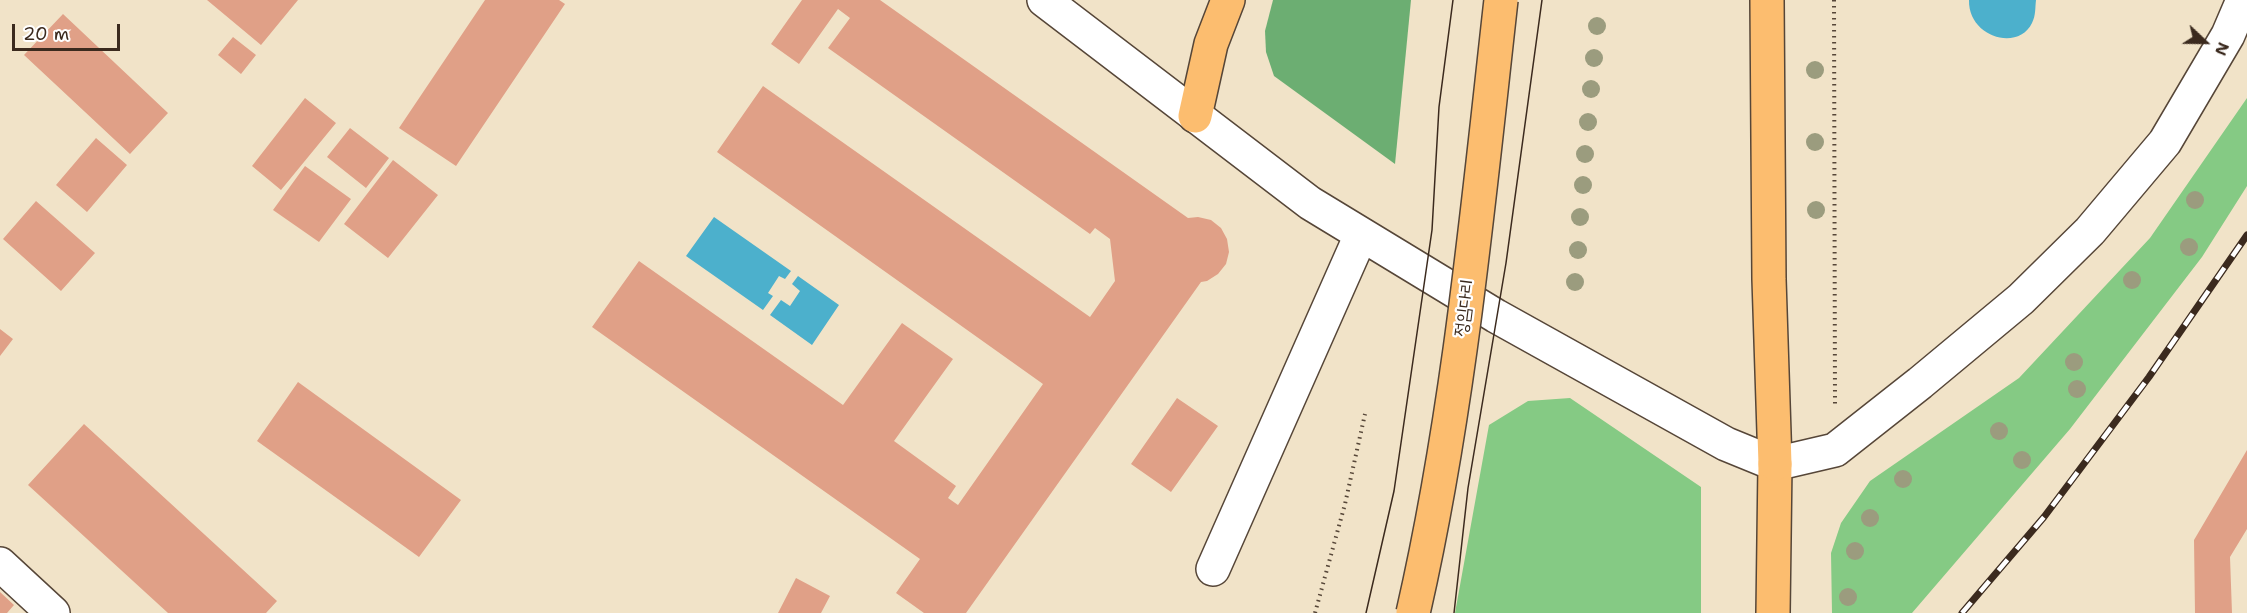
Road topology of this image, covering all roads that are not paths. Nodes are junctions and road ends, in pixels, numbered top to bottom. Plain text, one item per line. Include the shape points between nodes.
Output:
1 (1044, 0) edge
2 (1228, 0) edge
3 (1501, 0) edge
4 (1767, 0) edge
5 (2243, 0) edge
6 (1195, 116) junction
7 (1361, 235) junction
8 (1774, 464) junction
9 (0, 564) edge
10 (1213, 569) dead end
11 (42, 610) edge
12 (1413, 613) edge
13 (1773, 613) edge

1 - 6 street
2 - 6 main road via 1211,44
3 - 12 main road, 정임다리, bridge via 1456,381
4 - 8 main road
5 - 8 street via 2228,35 2165,142 2090,231 2013,306 1835,450
6 - 7 street via 1310,203
7 - 8 street via 1496,316 1716,438
7 - 10 street
8 - 13 main road
9 - 11 street

